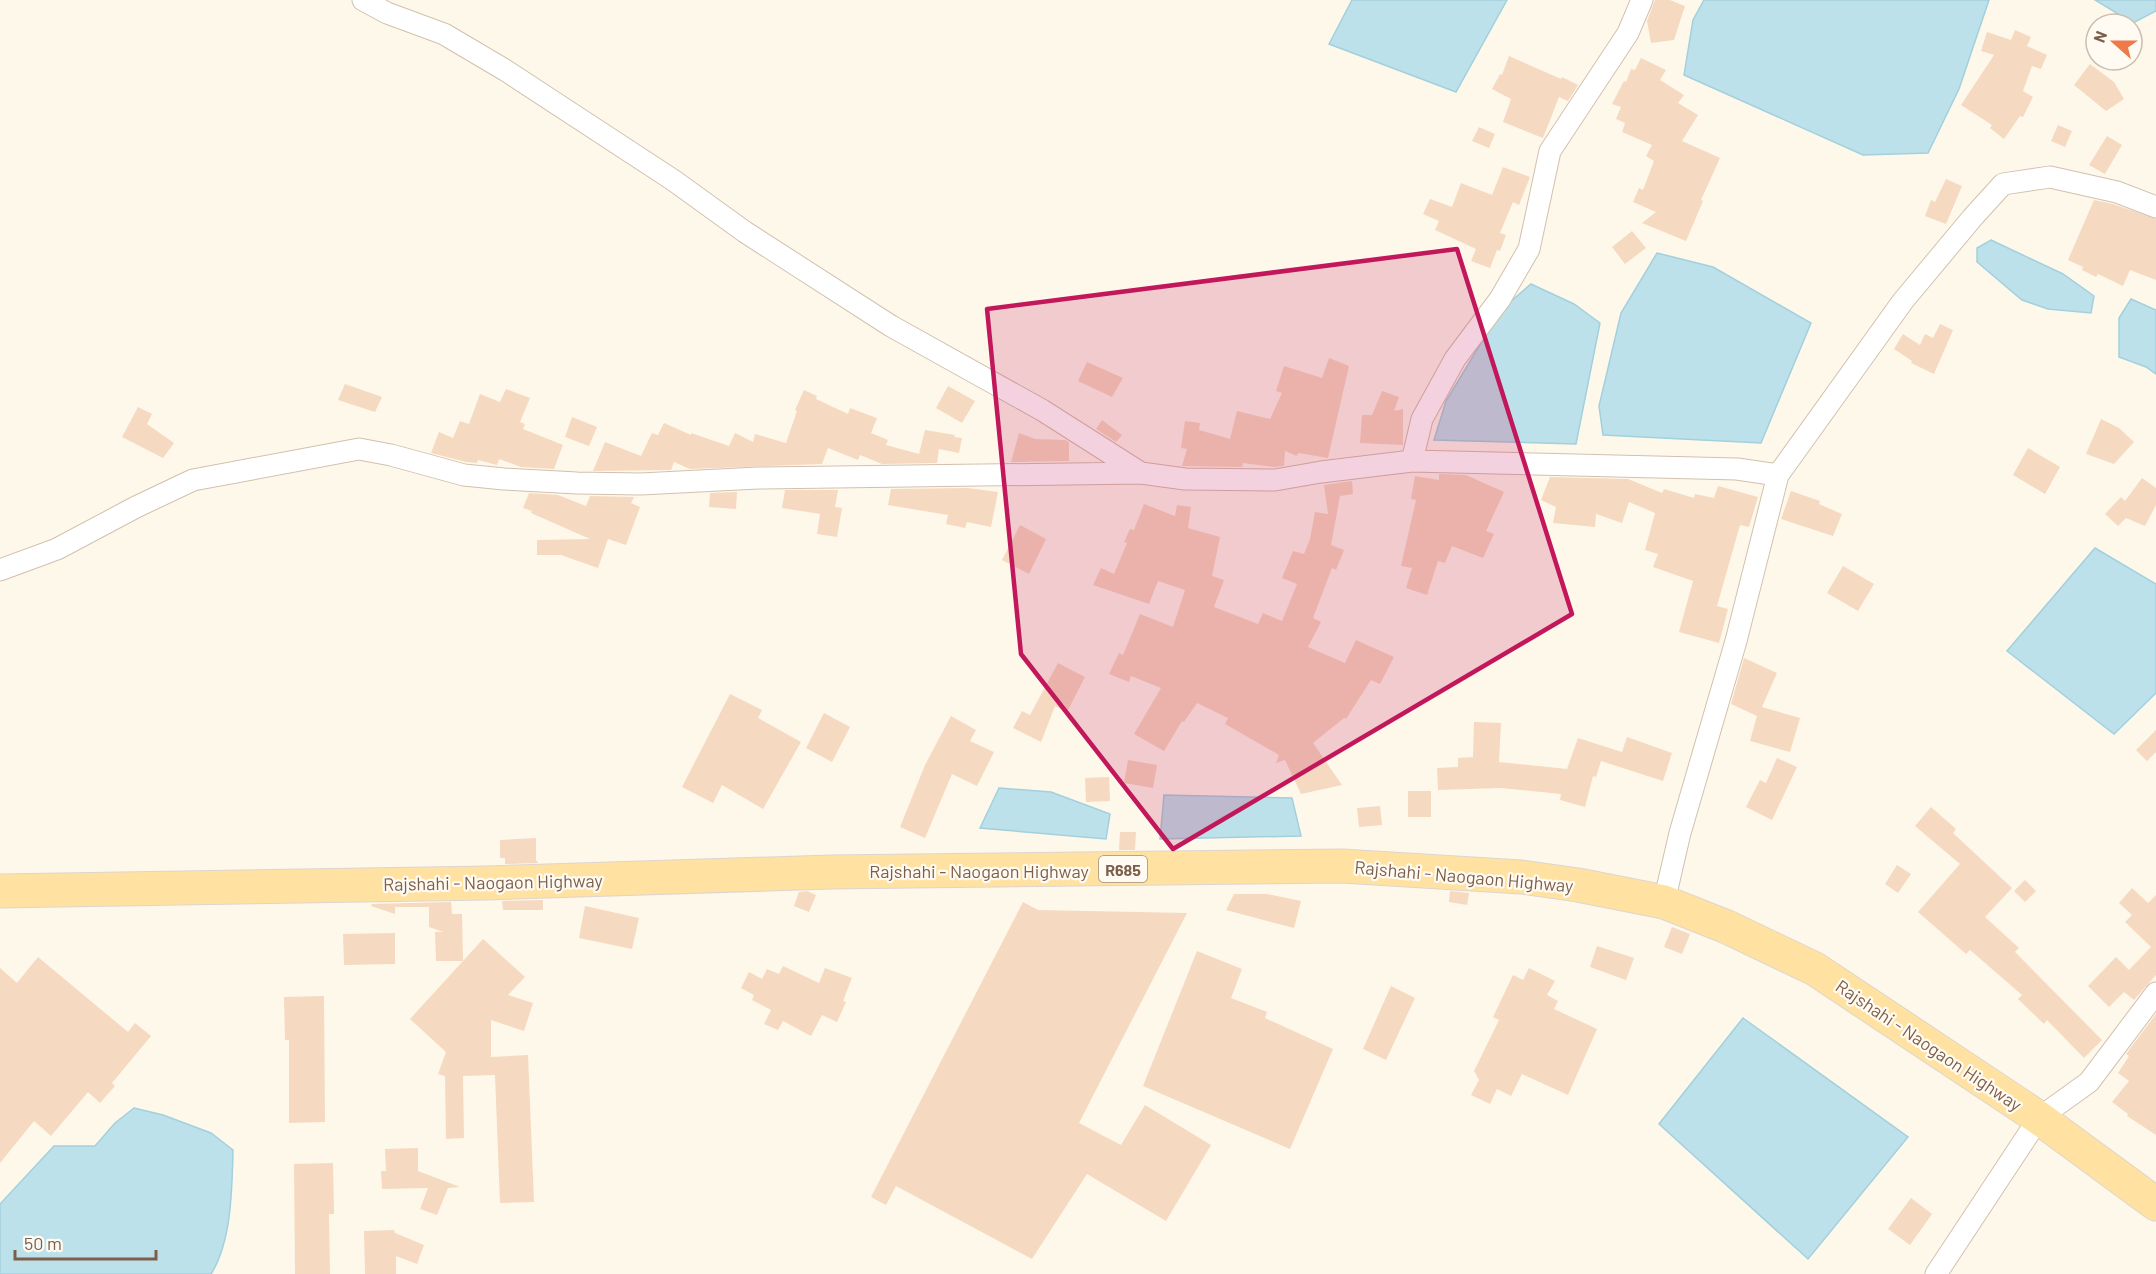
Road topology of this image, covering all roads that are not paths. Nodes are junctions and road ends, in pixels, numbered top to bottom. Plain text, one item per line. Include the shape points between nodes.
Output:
1 (363, 0) edge
2 (1642, 0) edge
3 (2156, 207) edge
4 (1412, 461) junction
5 (1141, 473) junction
6 (1778, 475) junction
7 (0, 570) edge
8 (0, 891) edge
9 (1664, 902) junction
10 (2156, 993) edge
11 (2039, 1118) junction
12 (2156, 1204) edge
13 (1936, 1274) edge

1 - 5 street via 444,34 505,70 891,326 1042,410
2 - 4 street via 1628,33 1550,151 1529,249 1500,299 1455,359 1422,418
3 - 6 street via 2117,192 2050,177 2003,184 1903,301
4 - 5 street via 1275,480 1185,479
4 - 6 street via 1737,469
5 - 7 street via 577,483 464,475 359,449 194,480 57,549
6 - 9 street
8 - 9 main road, Rajshahi - Naogaon Highway / R685 via 487,883 830,872 1342,866 1521,877
9 - 11 main road, Rajshahi - Naogaon Highway / R685 via 1815,969
10 - 11 street via 2089,1082
11 - 12 main road, Rajshahi - Naogaon Highway / R685
11 - 13 street

